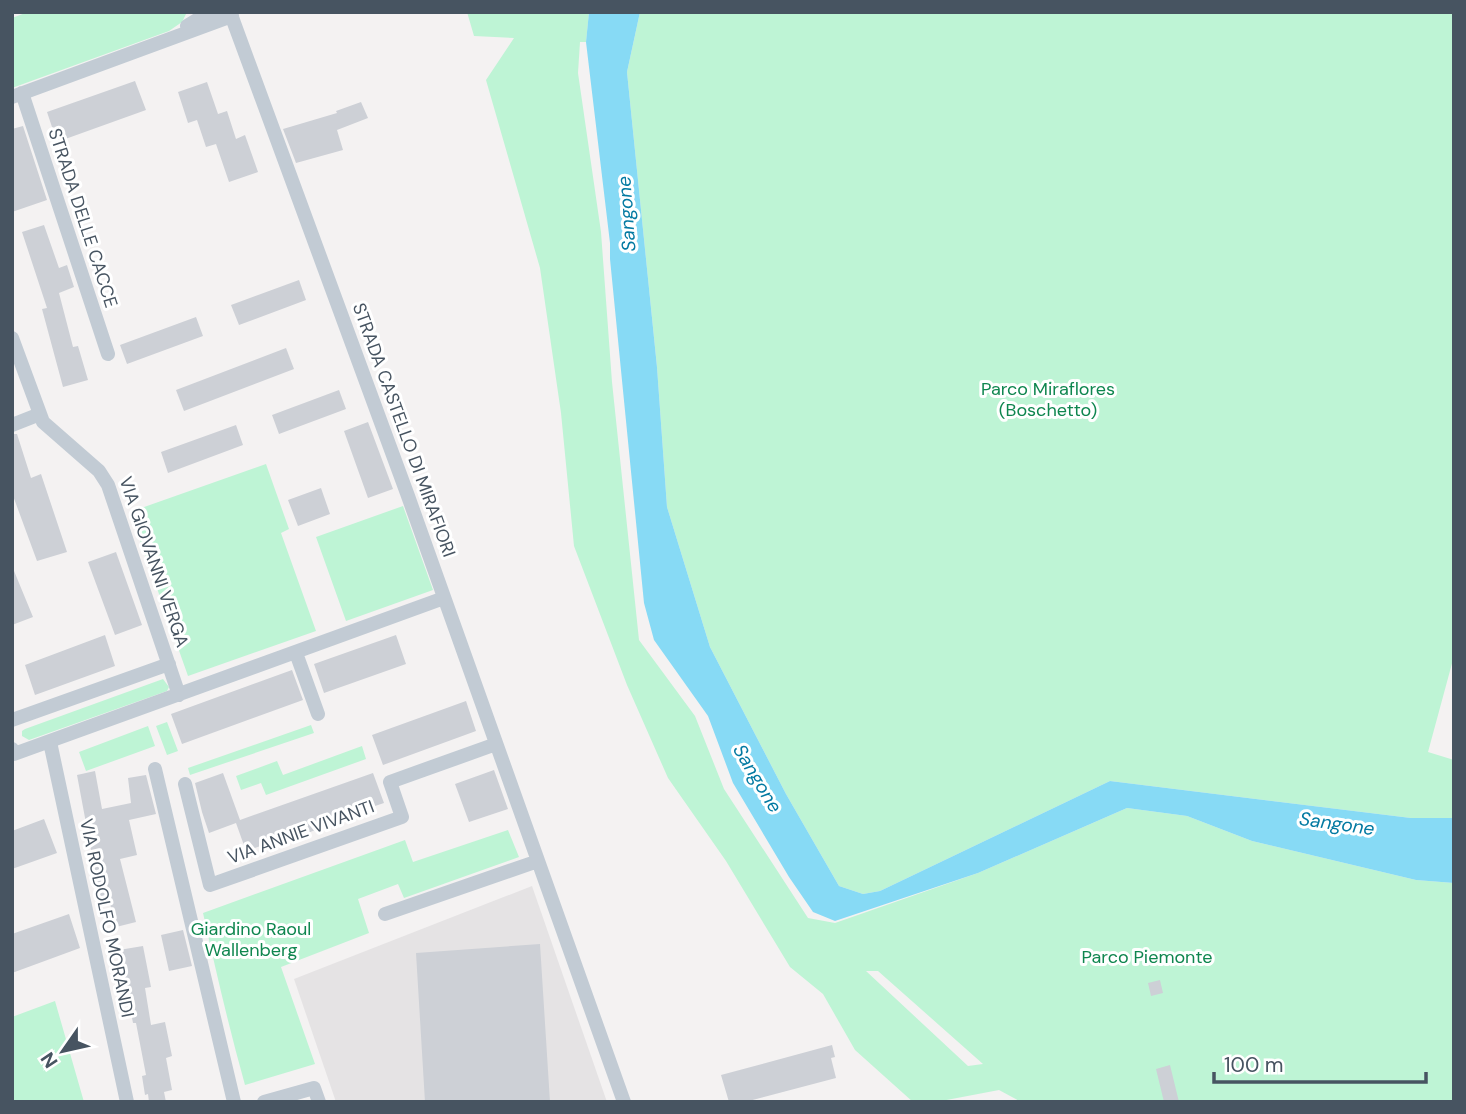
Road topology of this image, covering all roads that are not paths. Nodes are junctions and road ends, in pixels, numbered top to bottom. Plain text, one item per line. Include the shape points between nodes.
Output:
1 (210, 12) edge
2 (231, 14) edge
3 (184, 29) junction
4 (17, 95) edge
5 (12, 338) edge
6 (108, 355) dead end
7 (40, 414) junction
8 (12, 425) edge
9 (444, 598) junction
10 (296, 653) junction
11 (169, 664) junction
12 (179, 695) junction
13 (318, 714) dead end
14 (12, 720) edge
15 (50, 742) junction
16 (496, 744) junction
17 (12, 748) edge
18 (155, 769) dead end
19 (185, 784) dead end
20 (538, 861) junction
21 (386, 914) dead end
22 (127, 1102) edge
23 (234, 1102) edge
24 (264, 1102) edge
25 (319, 1102) edge
26 (624, 1102) edge

1 - 3 street, STRADA DELLE CACCE
2 - 3 street, STRADA DELLE CACCE via 208,26
2 - 9 street, STRADA CASTELLO DI MIRAFIORI
3 - 4 street, STRADA DELLE CACCE via 140,51
4 - 6 street, STRADA DELLE CACCE
5 - 7 street, VIA GIOVANNI VERGA
7 - 8 street
7 - 11 street, VIA GIOVANNI VERGA via 48,428 104,478
9 - 10 street
9 - 16 street, STRADA CASTELLO DI MIRAFIORI
10 - 12 street
10 - 13 street
11 - 12 street
11 - 14 street
12 - 15 street
15 - 17 street via 14,754
15 - 22 street, VIA RODOLFO MORANDI
16 - 19 street, VIA ANNIE VIVANTI via 390,782 402,817 210,885
16 - 20 street, STRADA CASTELLO DI MIRAFIORI
18 - 23 street
20 - 21 street
20 - 26 street, STRADA CASTELLO DI MIRAFIORI
24 - 25 street via 314,1087

